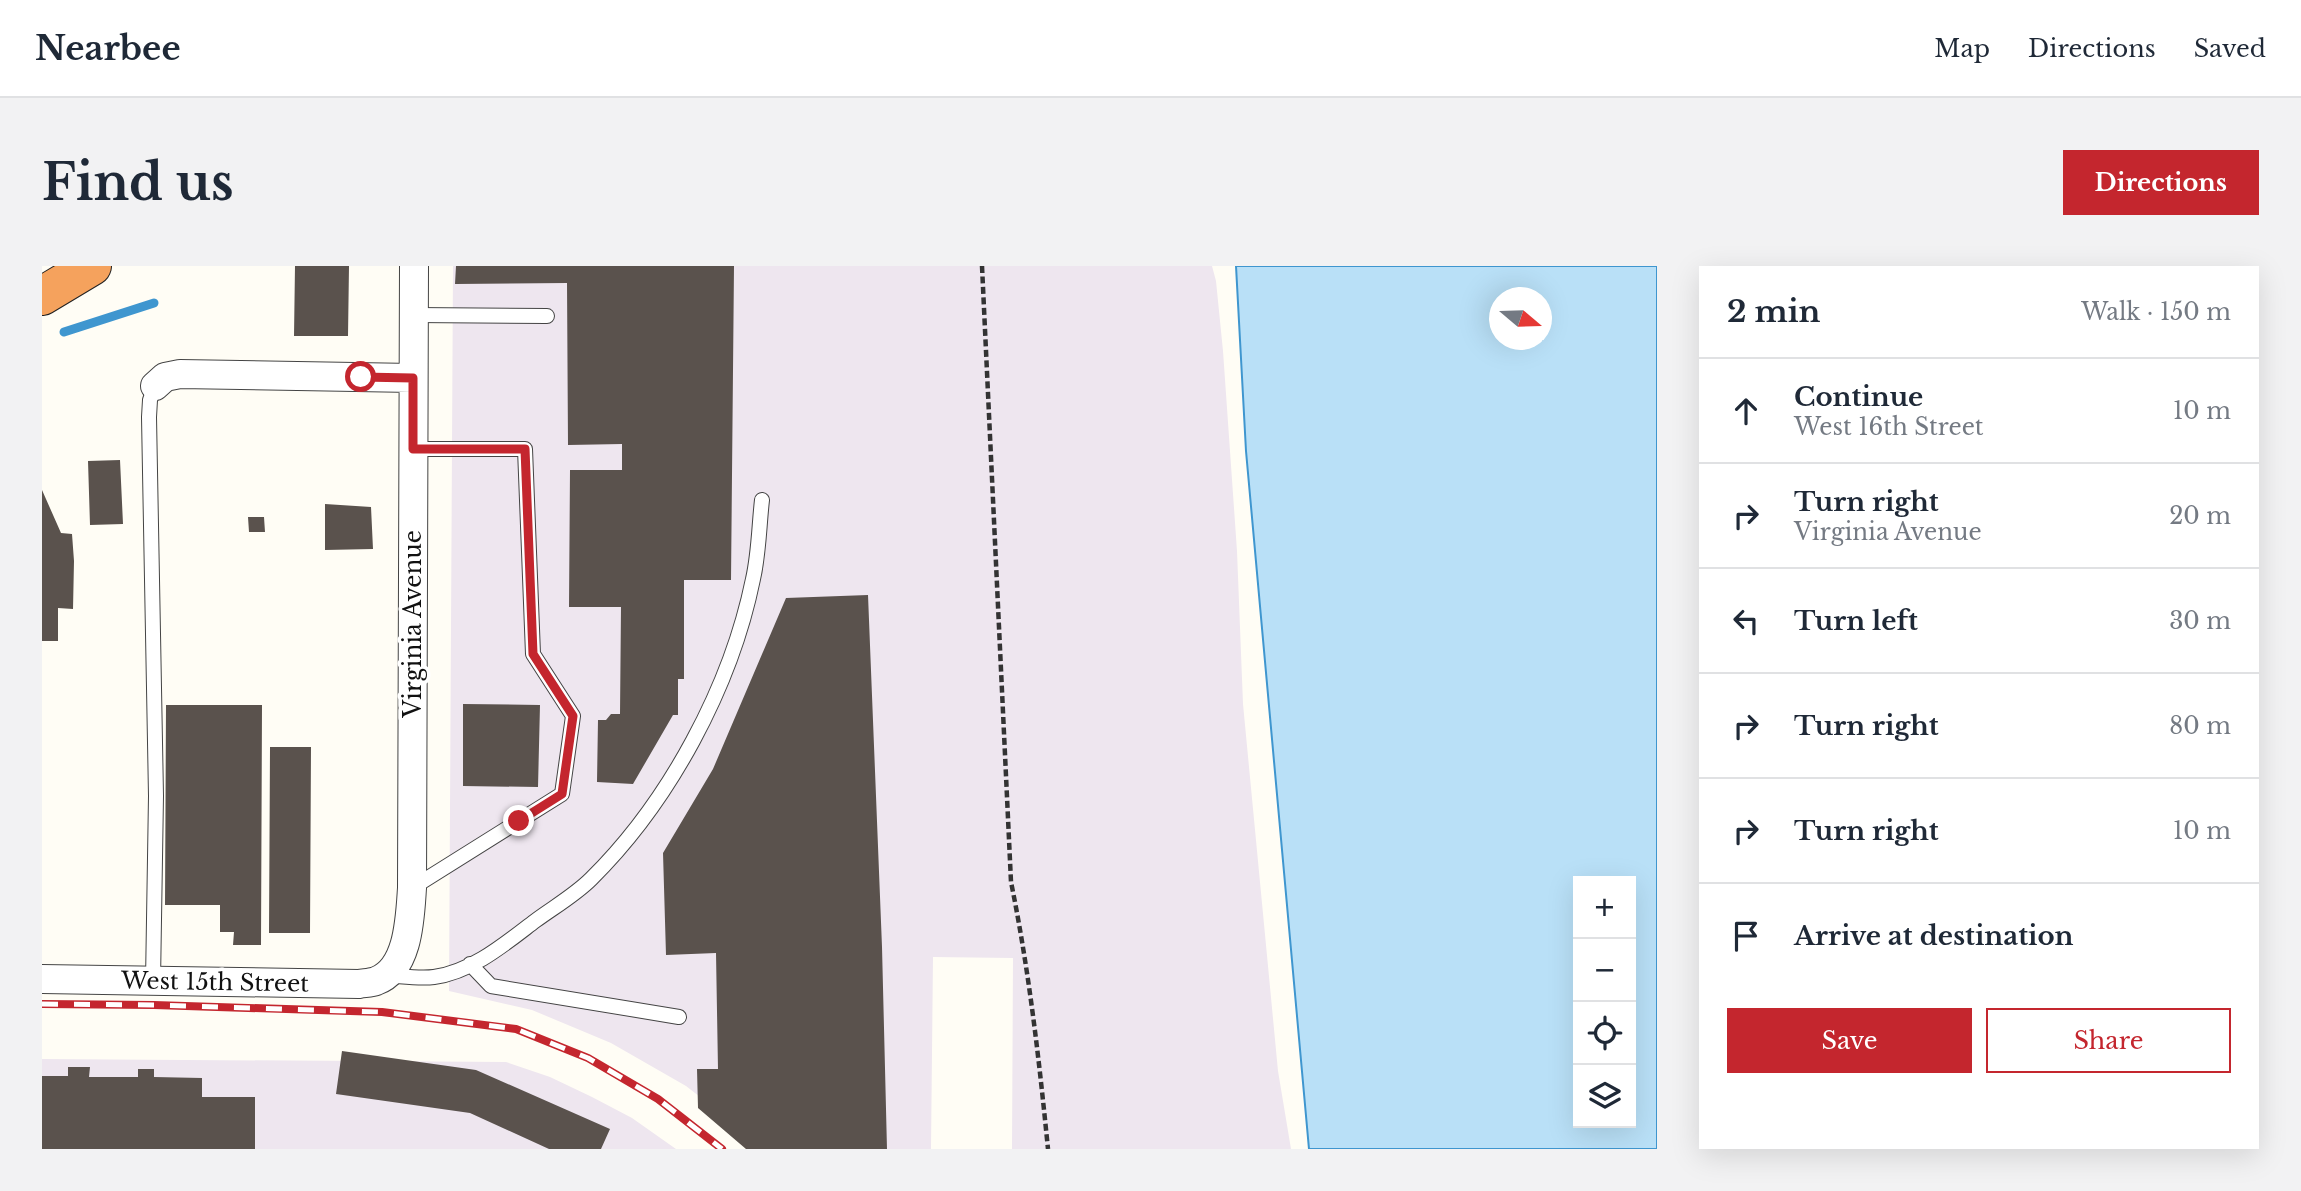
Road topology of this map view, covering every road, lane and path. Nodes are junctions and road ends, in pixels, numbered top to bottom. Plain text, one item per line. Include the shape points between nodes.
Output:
1 (92, 266) edge
2 (414, 266) edge
3 (982, 266) edge
4 (42, 296) edge
5 (414, 315) junction
6 (547, 316) dead end
7 (413, 378) junction
8 (155, 386) joint
9 (413, 449) junction
10 (762, 499) dead end
11 (412, 888) junction
12 (470, 964) junction
13 (386, 975) junction
14 (42, 979) edge
15 (153, 981) junction
16 (679, 1017) dead end
17 (1048, 1149) edge

1 - 4 highway
2 - 5 street, Virginia Avenue
3 - 17 path via 1011,882 1037,1035
5 - 6 lane
5 - 7 street, Virginia Avenue
7 - 8 street via 180,374 165,377
7 - 9 street, Virginia Avenue
8 - 15 lane via 149,416 156,796
9 - 11 street, Virginia Avenue
9 - 11 lane via 525,449 533,654 573,716 562,794
10 - 12 lane via 754,576 741,630 679,765 640,826 589,881
11 - 13 street, Virginia Avenue via 407,937 400,958
12 - 13 lane via 434,977
12 - 16 lane via 491,986
13 - 15 street, West 15th Street via 359,984
14 - 15 street, West 15th Street

